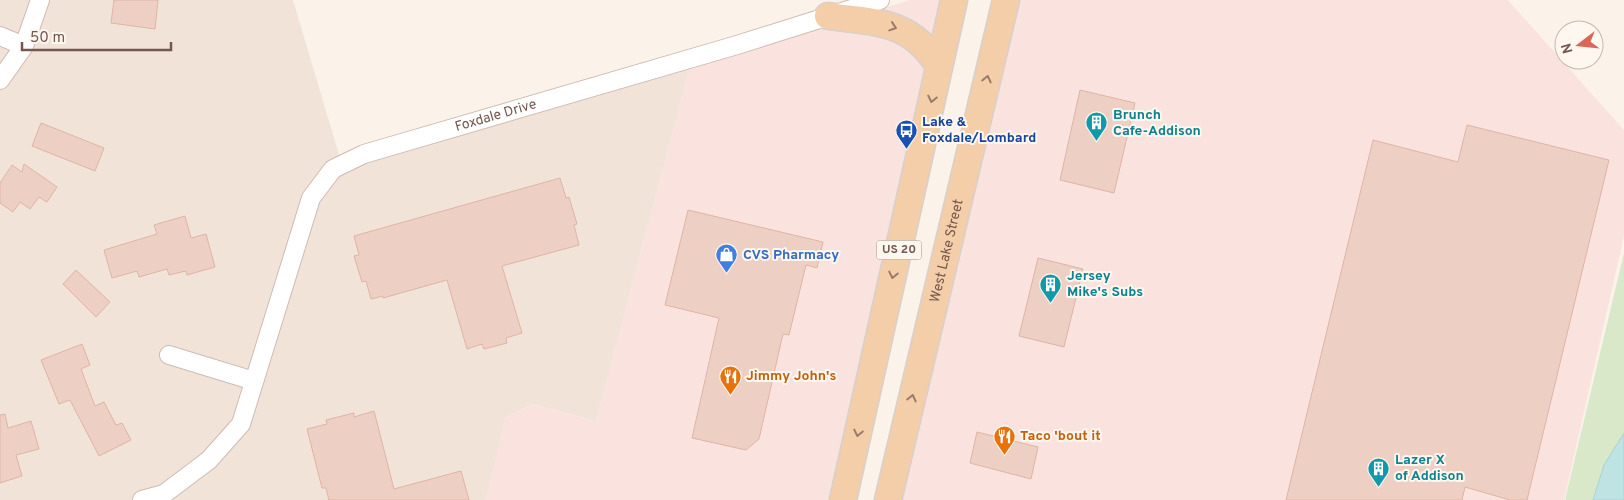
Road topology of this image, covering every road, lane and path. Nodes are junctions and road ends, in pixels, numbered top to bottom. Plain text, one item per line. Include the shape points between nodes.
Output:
1 (40, 0) edge
2 (880, 0) edge
3 (954, 0) edge
4 (1006, 0) edge
5 (828, 16) junction
6 (0, 36) edge
7 (24, 46) junction
8 (939, 66) junction
9 (0, 80) edge
10 (168, 355) dead end
11 (254, 381) junction
12 (142, 500) edge
13 (843, 500) edge
14 (888, 500) edge

1 - 7 street
2 - 5 street, Foxdale Drive
3 - 8 main road, US 20
14 -> 4 main road, West Lake Street
5 -> 8 main road via 874,22 901,30 920,41
5 - 11 street, Foxdale Drive via 364,154 333,169 310,198
6 - 7 street
7 - 9 street
8 -> 13 main road, US 20
10 - 11 street
11 - 12 street, Foxdale Drive via 241,424 209,460 164,494

